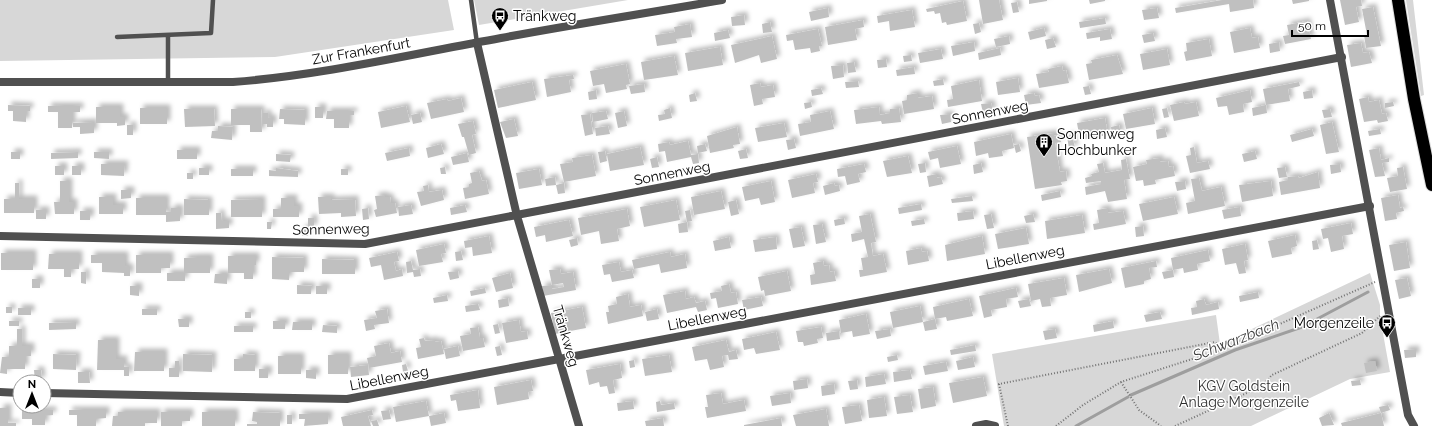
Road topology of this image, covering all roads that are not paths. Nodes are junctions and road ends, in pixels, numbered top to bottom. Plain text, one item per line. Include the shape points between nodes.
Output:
1 (213, 0) edge
2 (471, 0) edge
3 (722, 0) edge
4 (1330, 0) edge
5 (1398, 0) edge
6 (168, 34) junction
7 (117, 37) dead end
8 (477, 43) junction
9 (1342, 57) junction
10 (0, 82) edge
11 (168, 82) junction
12 (1432, 186) edge
13 (1370, 206) junction
14 (517, 216) junction
15 (0, 236) edge
16 (560, 359) junction
17 (0, 392) edge
18 (12, 393) edge
19 (52, 393) edge
20 (578, 426) edge
21 (976, 426) edge
22 (995, 426) edge
23 (1414, 426) edge

1 - 6 lane via 211,32
2 - 8 lane
3 - 8 street, Zur Frankenfurt
4 - 9 street
5 - 12 highway via 1414,99
6 - 7 lane
6 - 11 lane
8 - 11 street, Zur Frankenfurt via 271,79
8 - 14 street, Tränkweg
9 - 13 street
9 - 14 street, Sonnenweg
10 - 11 street, Zur Frankenfurt
13 - 16 street, Libellenweg
13 - 23 street via 1408,415
14 - 15 street, Sonnenweg via 365,244
14 - 16 street, Tränkweg
16 - 19 street, Libellenweg via 347,399
16 - 20 street, Tränkweg
17 - 18 street
21 - 22 street

